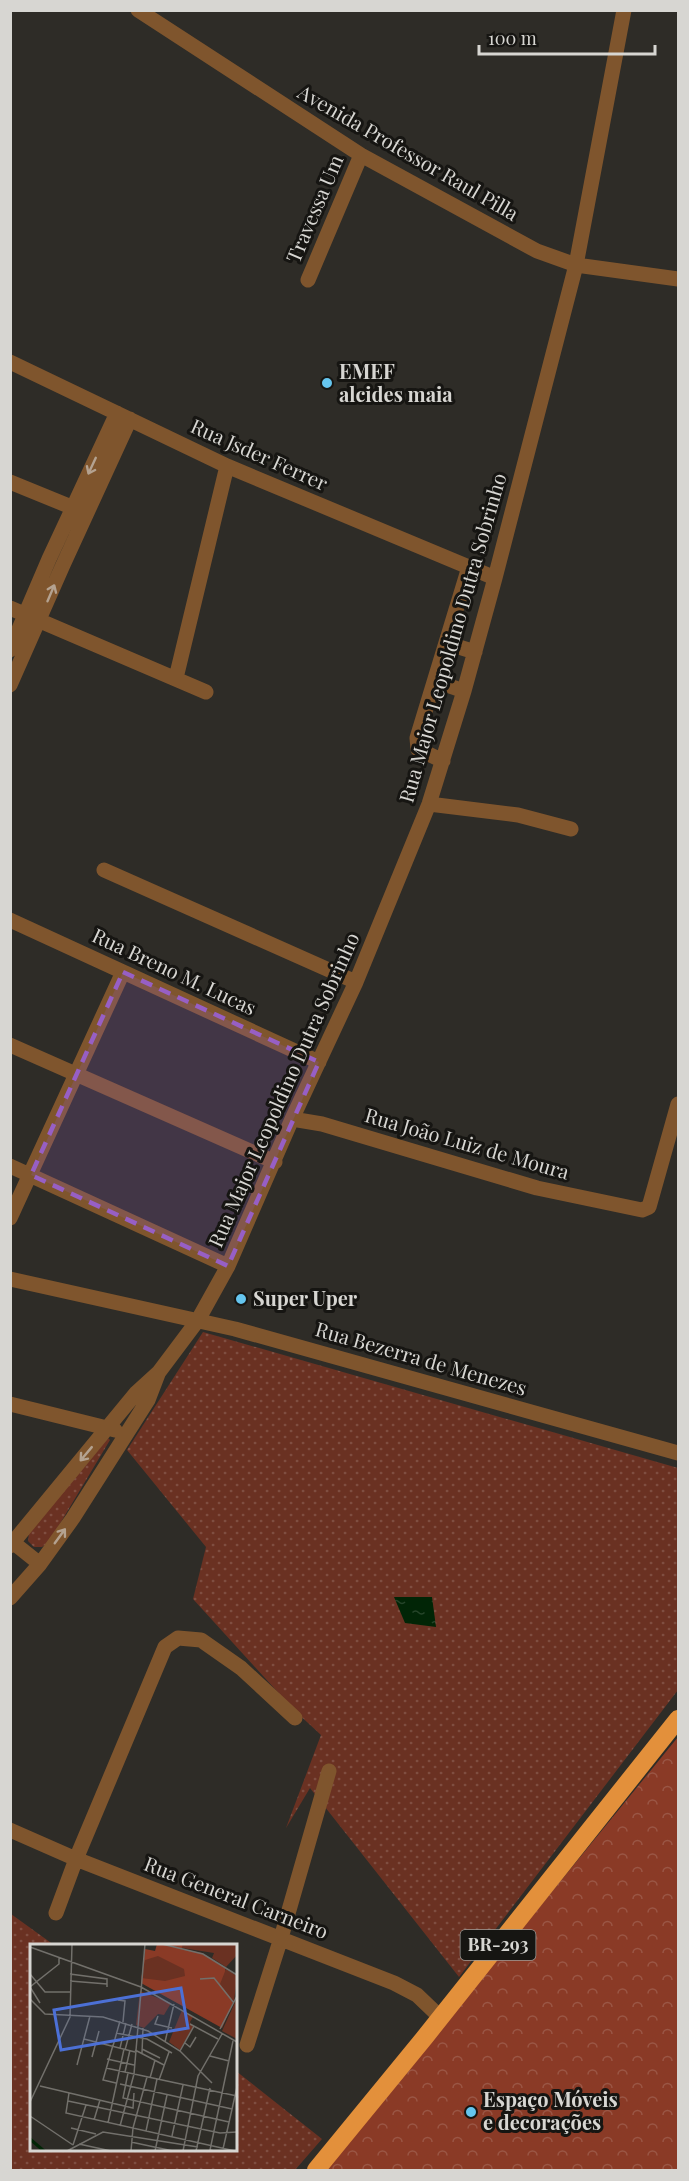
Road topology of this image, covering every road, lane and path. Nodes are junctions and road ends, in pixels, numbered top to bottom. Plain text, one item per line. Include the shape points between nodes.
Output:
1 (138, 10) edge
2 (624, 10) edge
3 (360, 154) junction
4 (576, 265) junction
5 (678, 279) edge
6 (308, 280) dead end
7 (10, 362) edge
8 (123, 416) junction
9 (227, 466) junction
10 (10, 482) edge
11 (80, 511) junction
12 (469, 567) junction
13 (495, 578) junction
14 (10, 608) edge
15 (32, 618) junction
16 (446, 643) junction
17 (10, 650) edge
18 (475, 652) junction
19 (12, 676) edge
20 (176, 678) junction
21 (435, 681) junction
22 (206, 692) dead end
23 (464, 692) junction
24 (443, 761) junction
25 (429, 804) junction
26 (571, 829) dead end
27 (104, 870) dead end
28 (10, 920) edge
29 (123, 972) junction
30 (356, 982) junction
31 (10, 1045) edge
32 (319, 1062) junction
33 (77, 1074) junction
34 (678, 1104) edge
35 (292, 1119) junction
36 (274, 1162) junction
37 (10, 1166) edge
38 (31, 1175) junction
39 (10, 1218) edge
40 (228, 1266) junction
41 (10, 1279) edge
42 (198, 1320) junction
43 (159, 1371) junction
44 (10, 1404) edge
45 (108, 1428) junction
46 (127, 1433) junction
47 (678, 1454) edge
48 (11, 1542) edge
49 (40, 1564) junction
50 (10, 1598) edge
51 (295, 1718) dead end
52 (678, 1719) edge
53 (329, 1771) dead end
54 (10, 1830) edge
55 (76, 1859) junction
56 (56, 1913) dead end
57 (281, 1938) junction
58 (440, 2017) junction
59 (247, 2045) dead end
60 (316, 2170) edge

1 - 3 street, Avenida Professor Raul Pilla
2 - 4 street, Rua Major Leopoldino Dutra Sobrinho
3 - 4 street, Avenida Professor Raul Pilla via 513,239
3 - 6 street, Travessa Um
4 - 5 street, Avenida Professor Raul Pilla
4 - 13 street, Rua Major Leopoldino Dutra Sobrinho
7 - 8 street, Rua Jsder Ferrer
8 - 9 street, Rua Jsder Ferrer
8 - 11 street
9 - 12 street, Rua Jsder Ferrer
9 - 20 street
10 - 11 street
11 - 15 street
12 - 13 street, Rua Jsder Ferrer
12 - 16 street
13 - 18 street, Rua Major Leopoldino Dutra Sobrinho
14 - 15 street
15 - 17 street
15 - 19 street
15 - 20 street
16 - 18 street
16 - 21 street
18 - 23 street, Rua Major Leopoldino Dutra Sobrinho
20 - 22 street
21 - 23 street
21 - 24 street via 417,744 418,749
23 - 24 street, Rua Major Leopoldino Dutra Sobrinho
24 - 25 street, Rua Major Leopoldino Dutra Sobrinho
25 - 26 street via 518,815
25 - 30 street, Rua Major Leopoldino Dutra Sobrinho
27 - 30 street
28 - 29 street, Rua Breno M. Lucas
29 - 32 street, Rua Breno M. Lucas
29 - 33 street
30 - 32 street, Rua Major Leopoldino Dutra Sobrinho
31 - 33 street
32 - 35 street, Rua Major Leopoldino Dutra Sobrinho
33 - 36 street
33 - 38 street
34 - 35 street, Rua João Luiz de Moura via 649,1207 642,1210 537,1188 322,1124
35 - 36 street, Rua Major Leopoldino Dutra Sobrinho
36 - 40 street, Rua Major Leopoldino Dutra Sobrinho
37 - 38 street
38 - 39 street
38 - 40 street
40 - 42 street, Rua Major Leopoldino Dutra Sobrinho
41 - 42 street, Rua Bezerra de Menezes
42 - 43 street, Rua Major Leopoldino Dutra Sobrinho
42 - 47 street, Rua Bezerra de Menezes
43 - 45 street, Rua Major Leopoldino Dutra Sobrinho
43 - 46 street, Rua Major Leopoldino Dutra Sobrinho via 148,1401
44 - 45 street
45 - 46 street
45 -> 48 street, Rua Major Leopoldino Dutra Sobrinho
49 -> 46 street, Rua Major Leopoldino Dutra Sobrinho
48 - 49 street
49 - 50 street, Rua Major Leopoldino Dutra Sobrinho
51 - 55 street via 241,1668 201,1640 178,1638 165,1647 153,1673
52 - 58 highway, BR-293
53 - 57 street
54 - 55 street, Rua General Carneiro
55 - 56 street
55 - 57 street, Rua General Carneiro
57 - 58 street, Rua General Carneiro via 394,1983 417,1995
57 - 59 street
58 - 60 highway, BR-293

